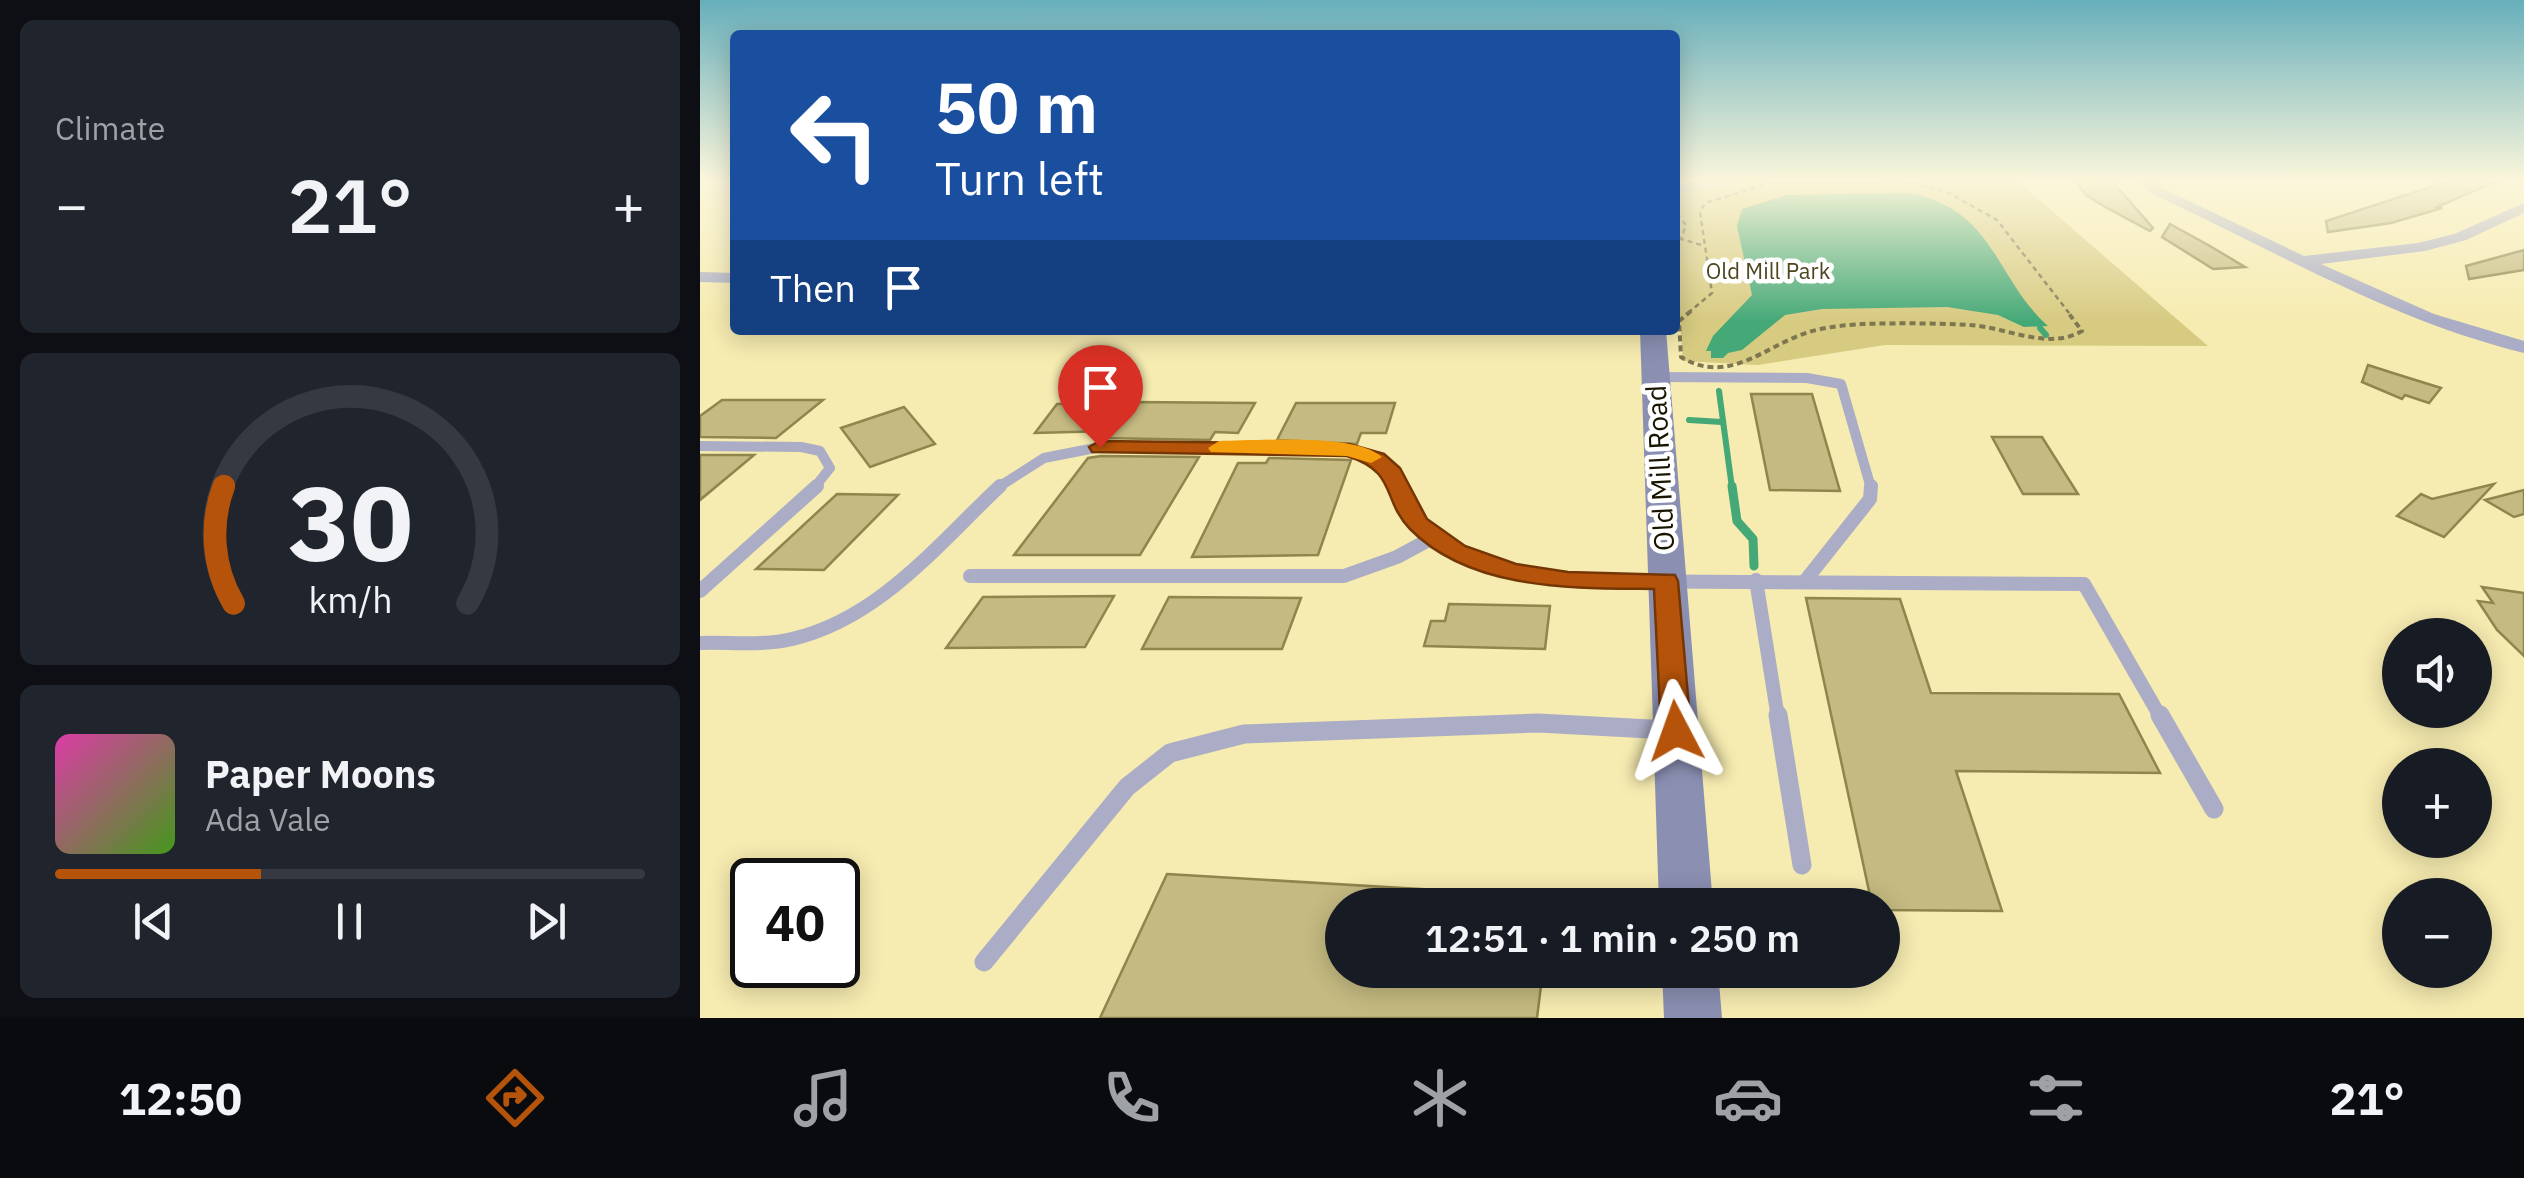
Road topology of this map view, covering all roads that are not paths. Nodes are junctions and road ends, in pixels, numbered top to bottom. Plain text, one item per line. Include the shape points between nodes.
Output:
1 (2226, 227) edge
2 (2482, 227) edge
3 (2296, 262) junction
4 (730, 266) edge
5 (703, 277) edge
6 (730, 278) edge
7 (1653, 335) edge
8 (2524, 347) edge
9 (1656, 377) junction
10 (700, 446) edge
11 (1436, 536) junction
12 (700, 575) edge
13 (718, 575) junction
14 (970, 576) dead end
15 (1756, 580) junction
16 (1805, 580) junction
17 (1666, 581) junction
18 (700, 592) edge
19 (700, 642) edge
20 (1676, 731) junction
21 (2214, 810) dead end
22 (1802, 866) dead end
23 (1685, 888) edge
24 (984, 962) dead end
25 (1691, 988) edge
26 (1693, 1018) edge

1 - 3 street
2 - 3 street via 2419,248
3 - 8 street via 2446,326
4 - 5 street
5 - 6 street
7 - 9 street, Old Mill Road
9 - 16 lane via 1841,384 1872,480 1870,499
9 - 17 street, Old Mill Road
10 - 13 lane via 801,446 820,451 830,468
11 - 14 lane via 1344,576
11 - 17 lane via 1457,552 1513,571 1568,580
11 - 19 lane via 1418,524 1392,472 1376,458 1349,450 1069,451 1007,479 849,620 790,640
12 - 13 lane
13 - 18 lane
15 - 16 lane
15 - 17 lane
15 - 22 lane
16 - 21 lane via 2084,584
17 - 20 street, Old Mill Road
20 - 23 street, Old Mill Road
20 - 24 lane via 1538,723 1244,734 1170,753 1126,787
25 - 26 street

